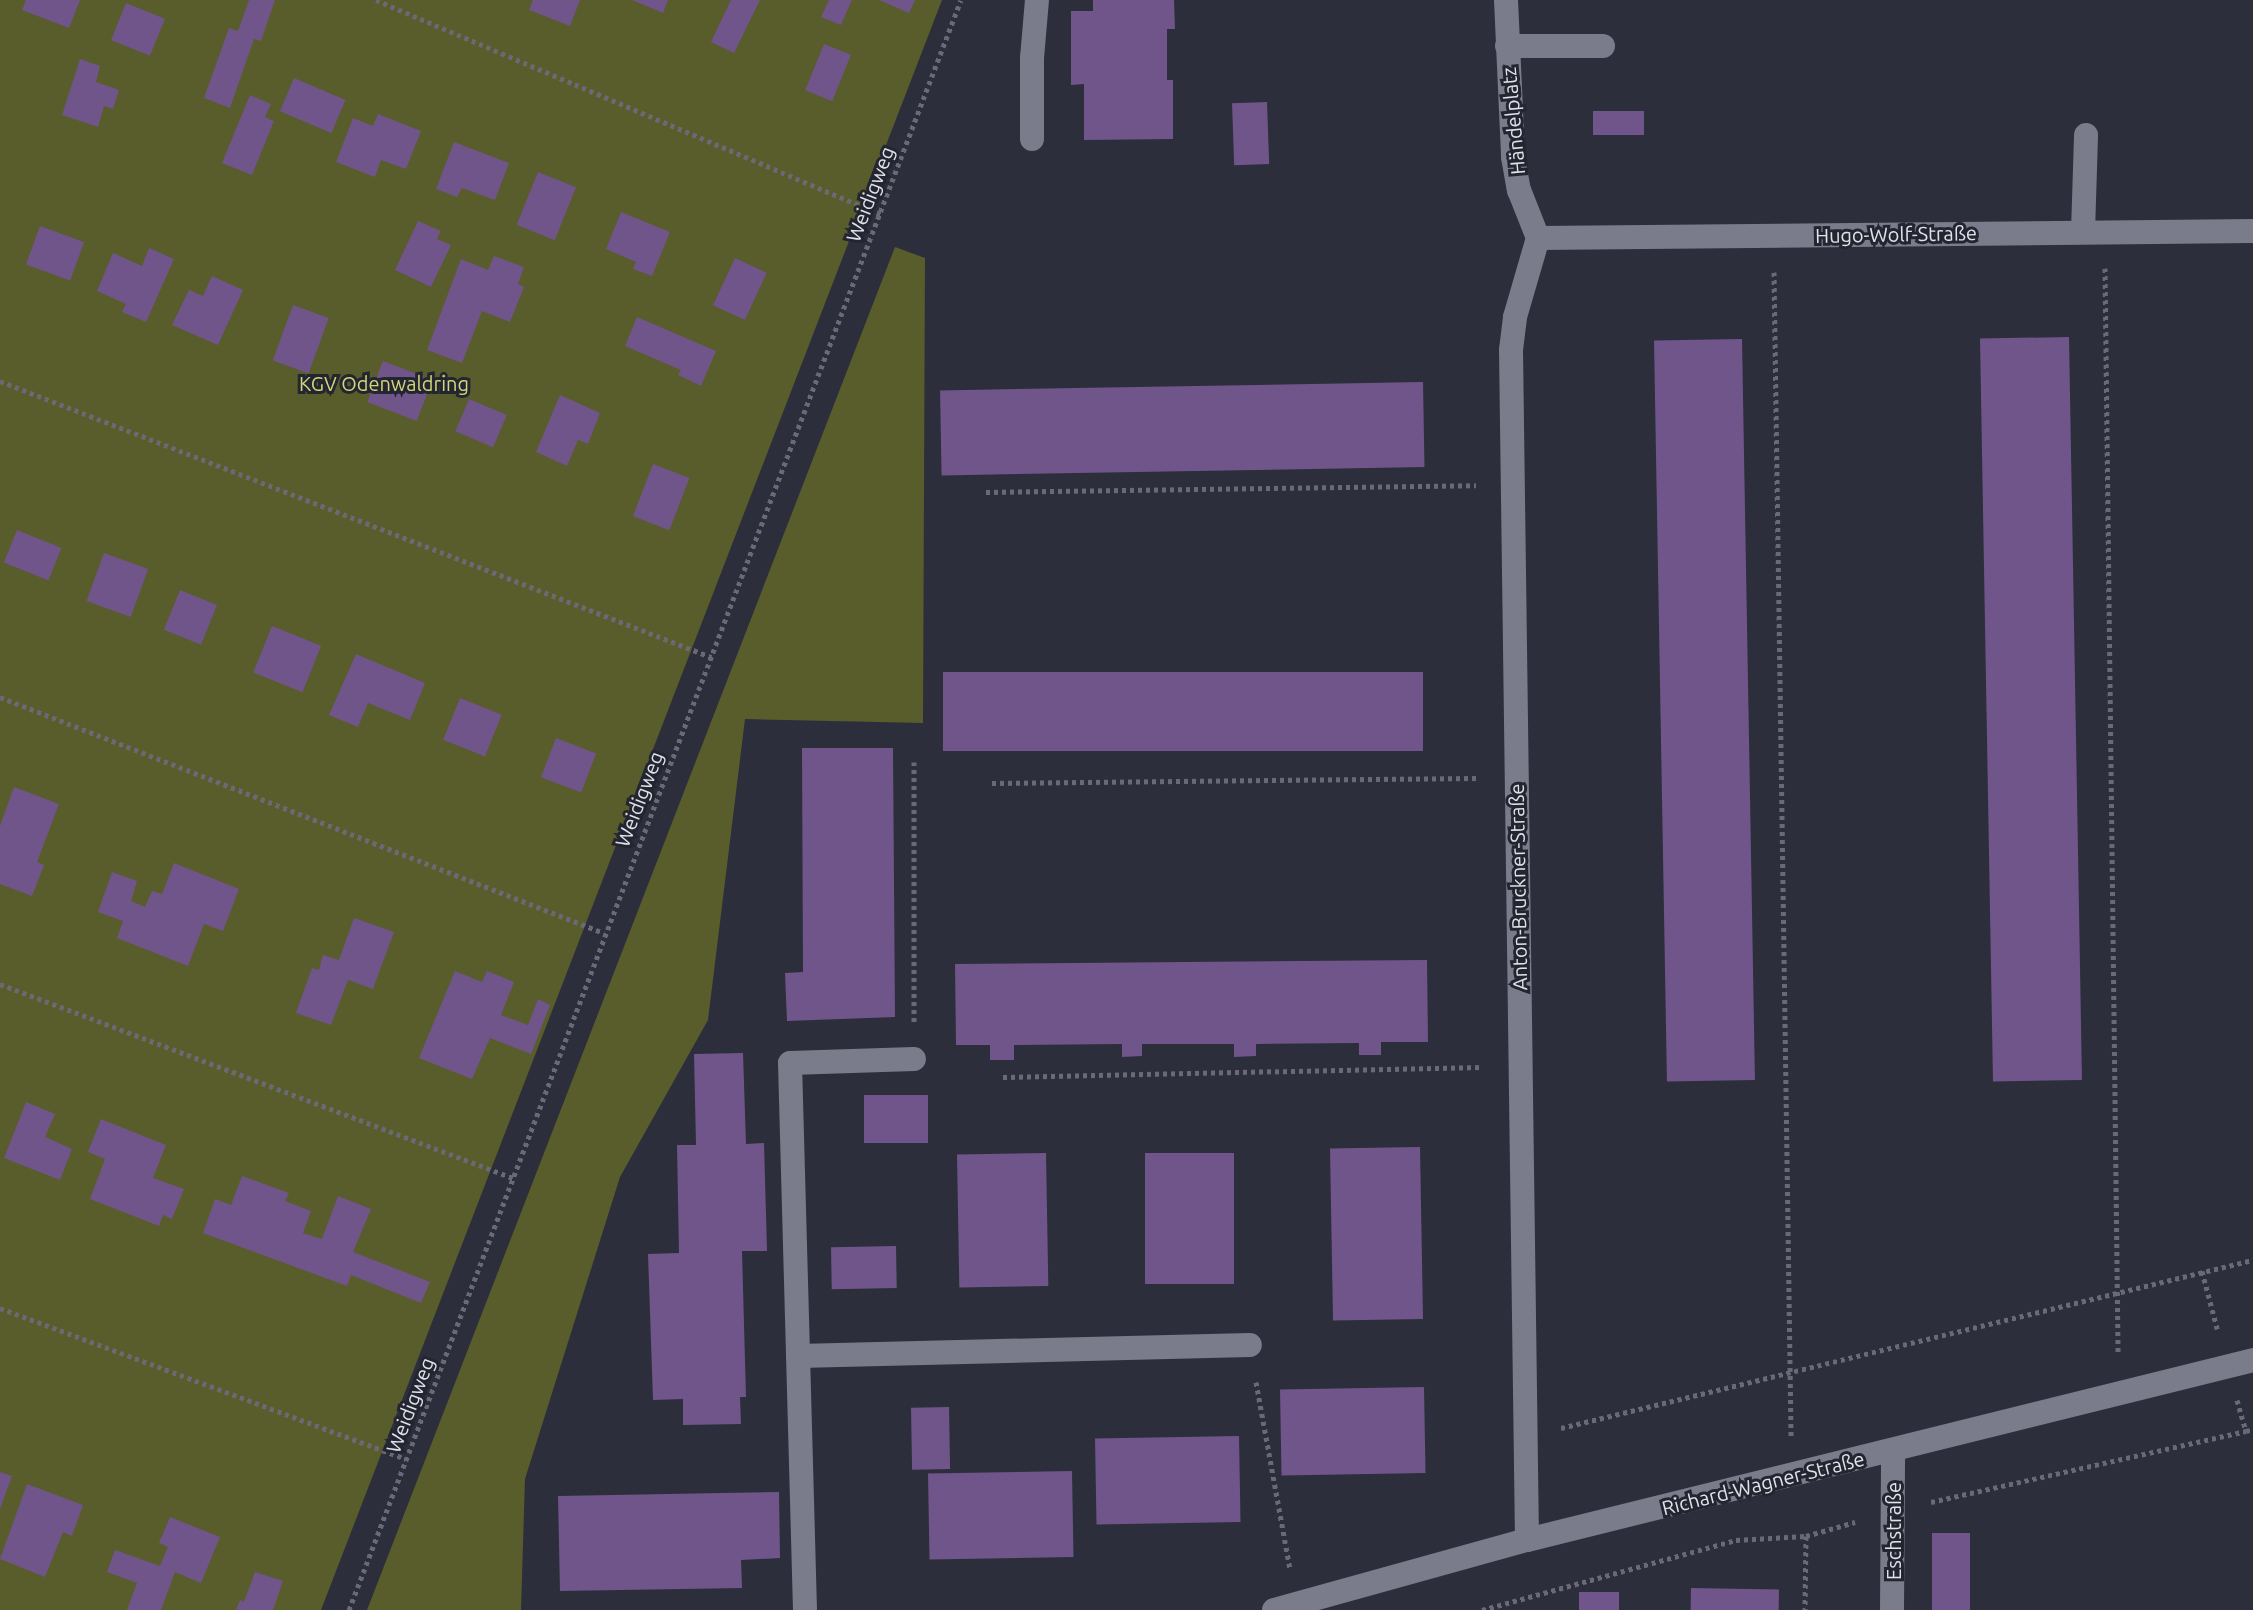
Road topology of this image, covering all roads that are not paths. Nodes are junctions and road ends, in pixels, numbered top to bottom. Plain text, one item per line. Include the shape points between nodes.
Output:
1 (1037, 0) edge
2 (1506, 0) edge
3 (1507, 46) junction
4 (1603, 46) dead end
5 (2086, 135) dead end
6 (1032, 139) dead end
7 (2253, 231) edge
8 (2094, 232) junction
9 (1538, 238) junction
10 (914, 1059) road end
11 (1250, 1345) road end
12 (798, 1356) junction
13 (2253, 1360) edge
14 (1893, 1451) junction
15 (1527, 1540) junction
16 (1285, 1607) edge
17 (805, 1610) edge
18 (1892, 1610) edge

1 - 6 street
2 - 3 street, Händelplatz
3 - 4 street
3 - 9 street, Händelplatz via 1513,157
5 - 8 street
7 - 8 street, Hugo-Wolf-Straße
8 - 9 street, Hugo-Wolf-Straße
9 - 15 street, Anton-Bruckner-Straße via 1511,350
10 - 12 street via 790,1063
11 - 12 street
12 - 17 street
13 - 14 street, Richard-Wagner-Straße
14 - 15 street, Richard-Wagner-Straße
14 - 18 street, Eschstraße
15 - 16 street, Richard-Wagner-Straße

